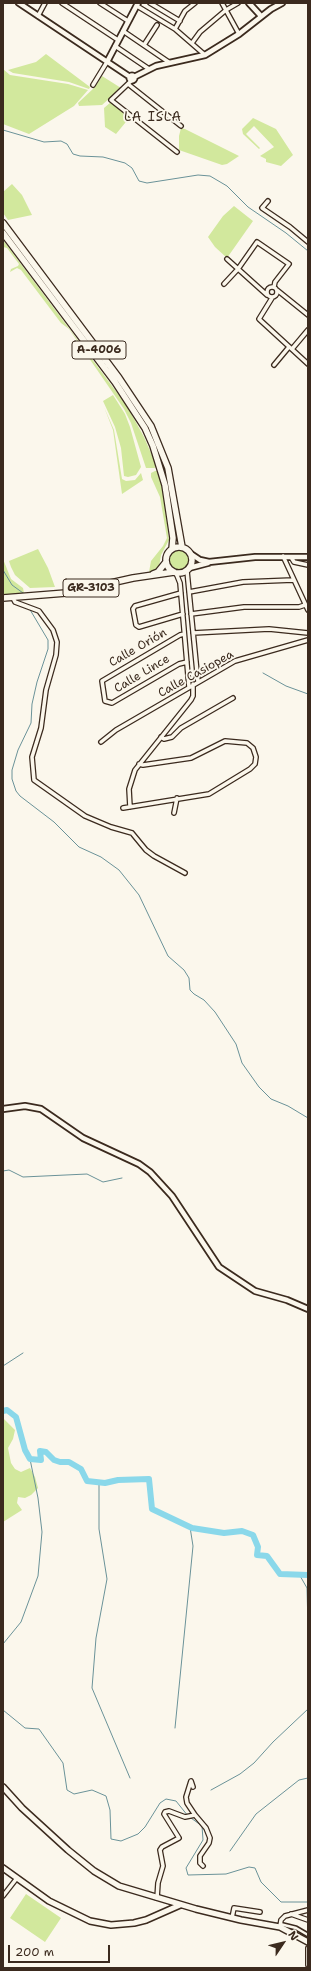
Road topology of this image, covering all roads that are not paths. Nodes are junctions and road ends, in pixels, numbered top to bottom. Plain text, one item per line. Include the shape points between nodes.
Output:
1 (19, 3) edge
2 (45, 3) edge
3 (62, 3) edge
4 (72, 3) edge
5 (100, 3) edge
6 (150, 3) edge
7 (194, 3) edge
8 (222, 3) edge
9 (238, 3) edge
10 (249, 3) edge
11 (282, 3) edge
12 (137, 4) edge
13 (69, 8) junction
14 (226, 10) junction
15 (38, 16) junction
16 (261, 16) junction
17 (128, 21) junction
18 (180, 21) junction
19 (157, 25) dead end
20 (175, 29) junction
21 (123, 31) junction
22 (239, 34) junction
23 (118, 40) junction
24 (192, 43) junction
25 (144, 45) junction
26 (115, 46) junction
27 (205, 55) junction
28 (107, 62) junction
29 (170, 63) junction
30 (149, 69) junction
31 (131, 80) junction
32 (93, 85) dead end
33 (181, 126) dead end
34 (177, 152) dead end
35 (268, 201) dead end
36 (3, 223) edge
37 (3, 233) edge
38 (308, 242) edge
39 (227, 259) dead end
40 (238, 269) junction
41 (224, 284) dead end
42 (274, 287) junction
43 (277, 290) junction
44 (267, 295) junction
45 (272, 298) junction
46 (308, 316) edge
47 (308, 330) edge
48 (291, 348) junction
49 (308, 364) edge
50 (274, 365) dead end
51 (182, 547) junction
52 (172, 549) junction
53 (191, 554) junction
54 (283, 556) junction
55 (291, 557) junction
56 (308, 557) edge
57 (166, 562) junction
58 (209, 562) junction
59 (308, 565) edge
60 (188, 570) junction
61 (175, 572) junction
62 (151, 576) junction
63 (293, 580) junction
64 (180, 582) junction
65 (188, 582) junction
66 (189, 592) junction
67 (181, 593) junction
68 (3, 598) edge
69 (13, 598) junction
70 (306, 605) junction
71 (308, 610) edge
72 (183, 614) junction
73 (191, 614) junction
74 (193, 633) junction
75 (308, 633) edge
76 (184, 634) junction
77 (308, 639) edge
78 (187, 662) junction
79 (198, 682) junction
80 (193, 684) junction
81 (189, 687) junction
82 (233, 698) dead end
83 (107, 703) joint
84 (161, 737) junction
85 (101, 742) dead end
86 (139, 764) junction
87 (177, 798) junction
88 (130, 807) junction
89 (123, 808) dead end
90 (174, 813) dead end
91 (185, 873) dead end
92 (3, 1109) edge
93 (308, 1309) edge
94 (3, 1787) edge
95 (193, 1787) dead end
96 (195, 1815) junction
97 (203, 1866) dead end
98 (3, 1868) edge
99 (17, 1878) junction
100 (3, 1896) edge
101 (156, 1898) junction
102 (180, 1904) junction
103 (308, 1910) edge
104 (260, 1912) dead end
105 (290, 1914) junction
106 (232, 1918) junction
107 (308, 1920) edge
108 (280, 1926) junction
109 (308, 1935) edge
110 (308, 1942) edge
111 (308, 1948) edge
112 (308, 1965) edge

1 - 15 street
2 - 15 street
3 - 13 street
4 - 13 street
5 - 17 street
6 - 18 street
7 - 18 street via 185,11
8 - 14 street
9 - 14 street
10 - 16 street
11 - 16 street
12 - 17 street
12 - 20 street
13 - 23 street
14 - 22 street
14 - 24 street via 200,32
15 - 28 street
16 - 22 street
17 - 21 street
18 - 20 street
19 - 25 street
20 - 24 street
21 - 23 street
21 - 25 street
22 - 27 street
23 - 26 street
24 - 27 street
25 - 29 street
26 - 28 street
26 - 30 street
27 - 29 street
28 - 31 street
28 - 32 street
29 - 30 street
30 - 31 street
31 - 33 street
31 - 34 street via 111,100
35 - 38 street via 262,208 290,226
36 - 51 main road, A-4006 via 119,378 151,426 168,468
37 - 52 main road, A-4006 via 115,382 145,428 158,459 165,485 173,538
39 - 40 street
40 - 41 street
40 - 42 street via 257,242 289,264
40 - 44 street
42 - 43 street
42 - 44 street
43 - 45 street via 277,294
43 - 46 street
44 - 45 street
45 - 48 street via 259,319
47 - 48 street
48 - 49 street
48 - 50 street
51 - 52 main road
51 - 53 main road
52 - 57 main road via 167,555
53 - 58 street
53 - 60 main road via 192,562
54 - 55 street, GR-3103
54 - 58 street, GR-3103 via 244,557
54 - 63 street
55 - 56 street, GR-3103
55 - 59 street via 294,562
57 - 61 main road
57 - 62 main road
58 - 60 street, GR-3103
60 - 61 main road, GR-3103
60 - 65 street
61 - 62 main road, GR-3103
61 - 64 street
62 - 69 main road, GR-3103 via 66,593
63 - 66 street via 243,582
63 - 70 street
64 - 65 street
64 - 67 street
65 - 66 street
66 - 73 street
67 - 72 street
67 - 72 street via 134,607 137,627
68 - 69 main road
69 - 91 street via 14,602 33,608 43,616 53,630 57,648 46,690 41,728 32,757 34,780 85,816 110,827 132,832 146,850
70 - 71 street
70 - 73 street via 244,607
72 - 76 street
73 - 74 street
74 - 75 street via 269,629
74 - 76 street
74 - 76 street
74 - 79 street
75 - 77 street
76 - 78 street
76 - 83 street, Calle Orión via 102,681
77 - 79 street, Calle Casiopea via 235,661
78 - 81 street
78 - 83 street, Calle Lince via 179,664 112,703
79 - 80 street, Calle Casiopea
80 - 81 street, Calle Casiopea
80 - 84 street via 193,696
81 - 85 street, Calle Casiopea via 116,730
82 - 84 street via 181,728 172,737
84 - 86 street
86 - 87 street via 191,758 225,741 244,742 253,748 256,760 250,769 209,794
86 - 88 street via 130,782
87 - 88 street
87 - 90 street
88 - 89 street
92 - 93 street via 25,1106 41,1109 83,1138 139,1164 172,1196 219,1267 255,1291
94 - 101 main road via 43,1829 94,1871 119,1886
95 - 96 street via 190,1781 186,1797
96 - 97 street via 206,1828 210,1838 200,1856 200,1863
96 - 101 street via 185,1817 169,1811 164,1814 179,1838 160,1850 163,1866
98 - 99 main road
99 - 100 street
99 - 102 main road via 49,1901 70,1912 90,1921 111,1925 146,1920
101 - 102 main road
102 - 106 main road
103 - 105 street
104 - 106 street via 234,1908
105 - 107 street
105 - 108 street via 281,1920
106 - 108 main road
108 - 109 street via 296,1928
108 - 110 main road
111 - 112 street

